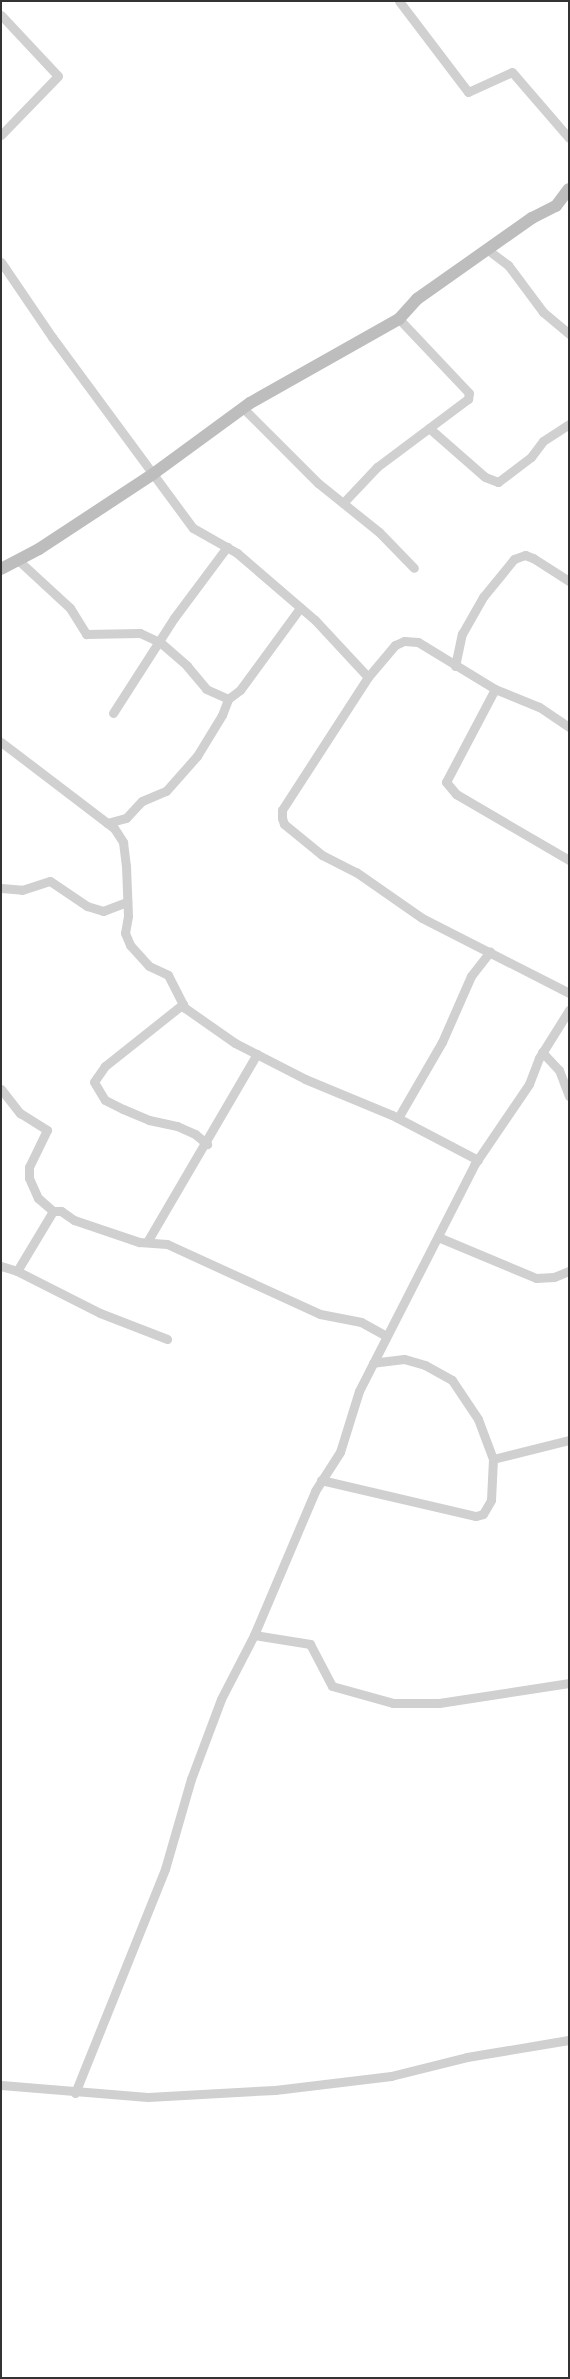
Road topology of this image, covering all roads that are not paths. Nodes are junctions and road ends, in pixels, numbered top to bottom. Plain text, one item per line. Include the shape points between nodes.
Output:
1 (399, 1) edge
2 (1, 15) edge
3 (1, 135) edge
4 (569, 138) edge
5 (569, 189) edge
6 (488, 250) junction
7 (1, 262) edge
8 (399, 318) junction
9 (569, 334) edge
10 (244, 408) junction
11 (569, 424) edge
12 (429, 428) junction
13 (153, 474) junction
14 (343, 503) junction
15 (227, 547) junction
16 (18, 560) junction
17 (414, 568) dead end
18 (1, 569) edge
19 (569, 581) edge
20 (300, 608) junction
21 (161, 643) junction
22 (455, 666) junction
23 (368, 677) junction
24 (495, 690) junction
25 (228, 699) junction
26 (113, 713) dead end
27 (569, 728) edge
28 (1, 742) edge
29 (106, 823) junction
30 (569, 860) edge
31 (1, 888) edge
32 (127, 902) junction
33 (490, 952) junction
34 (569, 993) edge
35 (183, 1004) junction
36 (569, 1010) edge
37 (542, 1052) junction
38 (257, 1054) junction
39 (1, 1089) edge
40 (569, 1096) edge
41 (398, 1118) junction
42 (207, 1144) junction
43 (478, 1160) junction
44 (53, 1211) junction
45 (438, 1236) junction
46 (147, 1242) junction
47 (1, 1266) edge
48 (17, 1271) junction
49 (568, 1272) edge
50 (386, 1336) junction
51 (167, 1339) dead end
52 (373, 1363) junction
53 (569, 1440) edge
54 (492, 1459) junction
55 (321, 1480) junction
56 (254, 1635) junction
57 (569, 1683) edge
58 (569, 2040) edge
59 (1, 2085) edge
60 (76, 2093) junction

1 - 4 street via 468,92 512,72
2 - 3 street via 58,76
5 - 6 street via 556,206 532,218
6 - 8 street via 417,299
6 - 9 street via 508,265 543,312
7 - 13 street via 52,338
8 - 10 street
8 - 12 street via 469,394 461,407
10 - 13 street
10 - 14 street via 318,483
11 - 12 street via 543,441 531,457 498,482 485,477
12 - 14 street via 377,467
13 - 15 street via 193,528
13 - 16 street
14 - 17 street via 379,532
15 - 20 street
15 - 21 street via 174,618
16 - 18 street
16 - 21 street via 70,608 86,634 140,633
19 - 22 street via 533,558 514,559 483,597 462,634
20 - 23 street
20 - 25 street via 240,690
21 - 25 street via 187,666 206,689
21 - 26 street
22 - 23 street via 418,642 404,641 395,645
22 - 24 street
23 - 33 street via 282,810 284,824 322,856 356,872 422,918
24 - 27 street via 539,708
24 - 30 street via 450,773 446,782 448,788
25 - 29 street via 197,756 166,791 142,801 126,818
28 - 29 street
29 - 32 street via 123,842
31 - 32 street via 22,890 50,881 87,906 103,911
32 - 35 street via 125,932 130,944 149,966 168,975
33 - 34 street
33 - 41 street via 471,976 442,1042
35 - 38 street via 201,1022
35 - 42 street via 105,1066 94,1082 105,1100 123,1110 176,1126 195,1134
36 - 37 street
37 - 40 street via 559,1070
37 - 43 street via 529,1084
38 - 41 street via 306,1079
38 - 42 street via 226,1104
39 - 44 street via 20,1113 47,1130 29,1167 29,1178 38,1198
41 - 43 street
42 - 46 street
43 - 45 street
44 - 46 street via 61,1211 74,1220
44 - 48 street
45 - 49 street via 536,1278
45 - 50 street
46 - 50 street via 167,1244 320,1314 361,1322
47 - 48 street
48 - 51 street via 100,1313
50 - 52 street
52 - 54 street via 404,1359 425,1365 452,1380 478,1419
52 - 55 street via 359,1391 340,1452
53 - 54 street
54 - 55 street via 491,1500 483,1514 476,1516
55 - 56 street via 285,1555
56 - 57 street via 310,1644 332,1686 393,1703 439,1703
56 - 60 street via 221,1700 191,1779 165,1869
58 - 60 street via 467,2057 391,2076 276,2090 148,2097
59 - 60 street

